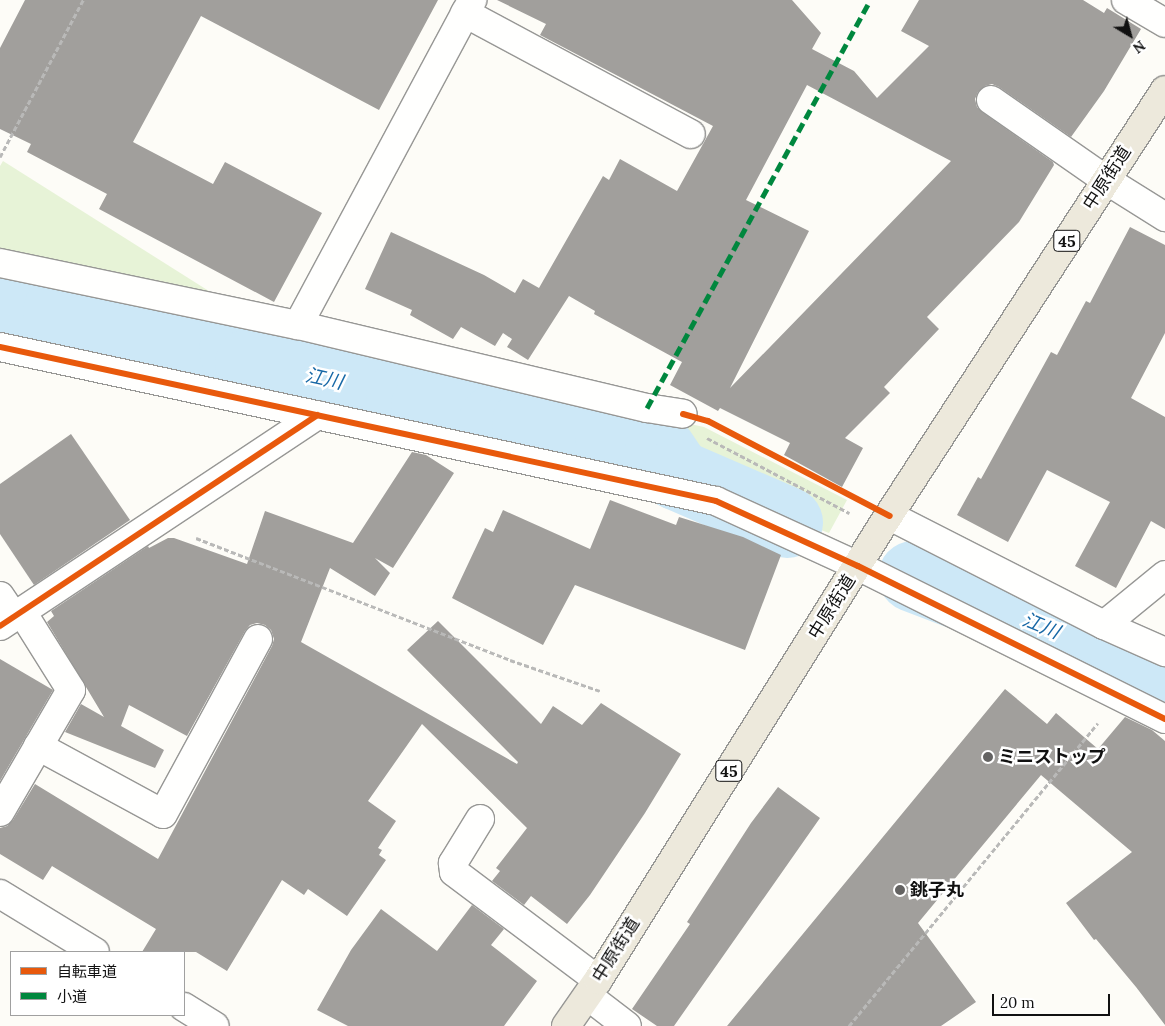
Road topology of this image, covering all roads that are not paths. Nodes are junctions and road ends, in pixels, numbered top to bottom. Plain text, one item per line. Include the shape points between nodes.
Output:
1 (1126, 0) edge
2 (469, 7) edge
3 (1165, 23) edge
4 (1165, 90) edge
5 (991, 100) dead end
6 (691, 134) dead end
7 (1106, 180) junction
8 (1165, 217) edge
9 (0, 263) edge
10 (298, 325) junction
11 (0, 347) edge
12 (683, 414) dead end
13 (317, 415) junction
14 (885, 523) junction
15 (858, 566) junction
16 (1165, 575) edge
17 (9, 613) edge
18 (1104, 625) junction
19 (258, 639) dead end
20 (1165, 652) edge
21 (1165, 719) edge
22 (38, 746) junction
23 (0, 812) edge
24 (480, 819) dead end
25 (0, 894) edge
26 (93, 951) edge
27 (593, 988) junction
28 (185, 1008) edge
29 (214, 1026) edge
30 (566, 1026) edge
31 (628, 1026) edge

1 - 3 street
2 - 6 street
2 - 10 street
4 - 7 main road, 中原街道 / 45
5 - 7 street
7 - 8 street
7 - 14 main road, 中原街道 / 45
9 - 10 street
10 - 12 street
11 - 13 street
13 - 15 street via 716,501
13 - 17 street via 155,523
14 - 15 main road, 中原街道 / 45
14 - 18 street
15 - 21 street
15 - 27 main road, 中原街道 / 45
16 - 18 street
17 - 22 street via 71,690
18 - 20 street
19 - 22 street via 163,814
22 - 23 street
24 - 27 street via 453,862 454,872
25 - 26 street
27 - 30 main road, 中原街道 / 45
27 - 31 street
28 - 29 street

